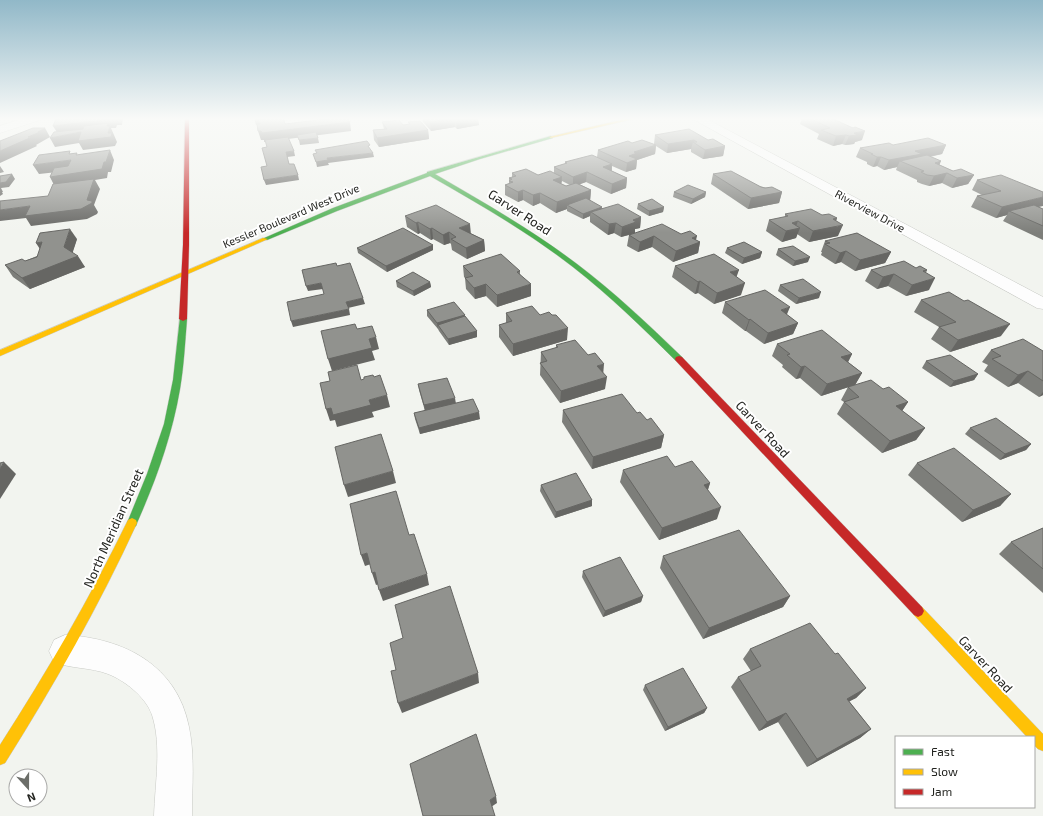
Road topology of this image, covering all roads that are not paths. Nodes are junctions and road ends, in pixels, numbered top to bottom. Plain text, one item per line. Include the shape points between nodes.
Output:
1 (187, 156) edge
2 (486, 156) edge
3 (767, 156) edge
4 (429, 173) junction
5 (186, 273) junction
6 (1043, 304) edge
7 (0, 353) edge
8 (66, 651) junction
9 (1043, 744) edge
10 (0, 758) edge
11 (173, 816) edge

1 - 5 main road, North Meridian Street
2 - 4 main road, Kessler Boulevard West Drive
3 - 6 street, Riverview Drive
4 - 5 main road, Kessler Boulevard West Drive via 330,211
4 - 9 main road, Garver Road via 540,240 576,266 628,310 692,373
5 - 7 main road, Kessler Boulevard West Drive
5 - 8 main road, North Meridian Street via 179,366 166,433 138,511 101,588
8 - 10 main road, North Meridian Street
8 - 11 street via 90,652 132,668 154,687 165,703 170,716 173,741

